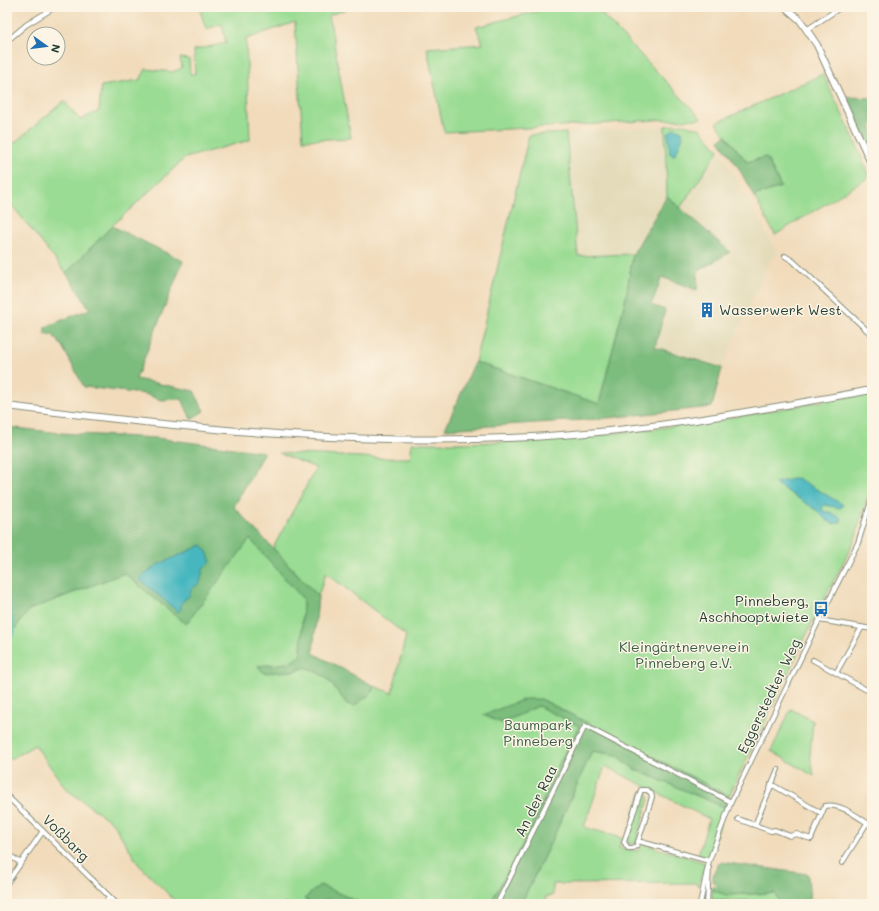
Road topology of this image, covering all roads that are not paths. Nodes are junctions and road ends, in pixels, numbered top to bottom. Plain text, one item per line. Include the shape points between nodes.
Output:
1 (55, 7) edge
2 (785, 7) edge
3 (841, 7) edge
4 (50, 8) edge
5 (808, 29) junction
6 (7, 41) edge
7 (872, 165) edge
8 (785, 256) dead end
9 (872, 335) edge
10 (872, 388) edge
11 (7, 406) edge
12 (872, 498) edge
13 (819, 620) junction
14 (862, 627) junction
15 (872, 629) edge
16 (813, 660) dead end
17 (836, 673) junction
18 (872, 694) edge
19 (778, 769) dead end
20 (771, 784) junction
21 (7, 796) edge
22 (731, 802) junction
23 (822, 813) junction
24 (738, 819) dead end
25 (867, 823) junction
26 (755, 825) junction
27 (872, 826) edge
28 (43, 831) junction
29 (638, 841) junction
30 (7, 854) edge
31 (709, 862) junction
32 (21, 863) junction
33 (842, 863) dead end
34 (7, 883) edge
35 (109, 896) junction
36 (105, 904) edge
37 (117, 904) edge
38 (497, 904) edge
39 (700, 904) edge
40 (706, 904) edge

1 - 4 street
2 - 5 main road
3 - 5 street
4 - 6 street
5 - 7 main road via 825,60
8 - 9 street
10 - 11 main road via 781,407 610,431 450,440 296,435 196,427
12 - 13 street, Eggerstedter Weg via 858,543
13 - 14 street
13 - 22 street, Eggerstedter Weg
14 - 15 street
14 - 17 street
16 - 17 street
17 - 18 street
19 - 20 street
20 - 23 street
20 - 26 street
21 - 28 street, Voßbarg
22 - 31 street, Eggerstedter Weg
22 - 38 street, An der Raa via 586,726
23 - 25 street via 825,806 830,804
23 - 26 street via 811,839 796,834 790,836
24 - 26 street
25 - 27 street
25 - 33 street
28 - 32 street
28 - 35 street, Voßbarg
29 - 29 street via 652,797 646,790 641,790 638,794 624,842 628,848 634,848
29 - 31 street
30 - 32 street
31 - 39 street, Eggerstedter Weg
31 - 40 street, Eggerstedter Weg via 709,893
32 - 34 street
35 - 36 street
35 - 37 street, Voßbarg

